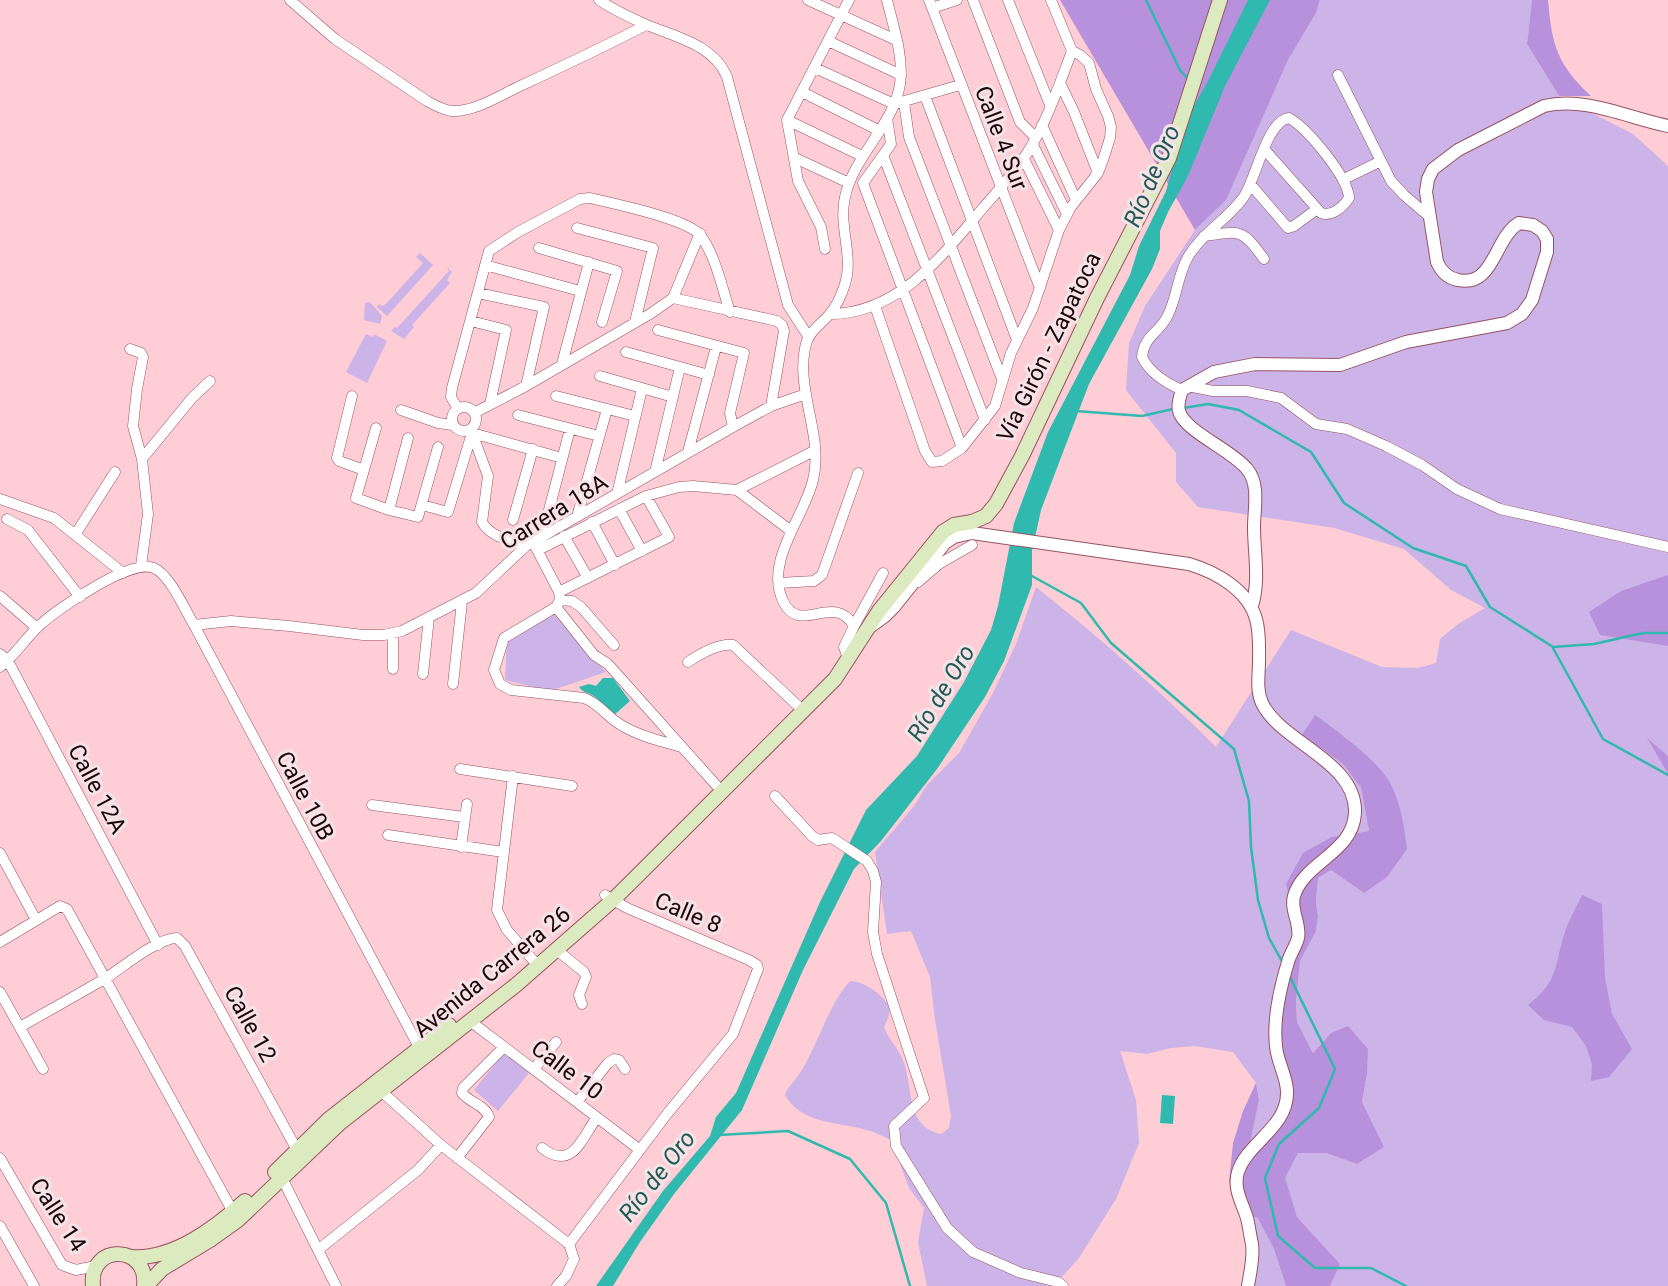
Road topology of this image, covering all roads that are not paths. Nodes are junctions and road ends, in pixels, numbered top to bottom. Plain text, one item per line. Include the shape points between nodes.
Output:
1 (290, 0) edge
2 (599, 0) edge
3 (808, 0) edge
4 (849, 0) edge
5 (887, 0) edge
6 (957, 0) edge
7 (973, 0) edge
8 (1008, 0) edge
9 (1051, 0) edge
10 (1220, 0) edge
11 (930, 4) edge
12 (841, 16) junction
13 (646, 25) junction
14 (896, 40) junction
15 (828, 41) junction
16 (1072, 51) junction
17 (815, 68) junction
18 (901, 75) junction
19 (1338, 75) dead end
20 (1060, 83) junction
21 (960, 85) junction
22 (802, 92) junction
23 (925, 96) junction
24 (899, 103) junction
25 (1049, 105) junction
26 (887, 118) junction
27 (787, 120) junction
28 (1042, 125) junction
29 (1668, 126) edge
30 (878, 130) junction
31 (909, 137) junction
32 (1034, 141) junction
33 (891, 144) junction
34 (1264, 149) junction
35 (883, 155) junction
36 (862, 156) junction
37 (794, 158) junction
38 (1024, 159) junction
39 (1381, 160) junction
40 (1098, 173) junction
41 (1344, 179) junction
42 (849, 184) junction
43 (1251, 184) junction
44 (1000, 188) junction
45 (1076, 200) junction
46 (1317, 209) junction
47 (1067, 214) junction
48 (1431, 218) junction
49 (973, 220) junction
50 (577, 228) dead end
51 (1059, 230) junction
52 (700, 233) junction
53 (1204, 236) junction
54 (950, 246) junction
55 (539, 248) dead end
56 (825, 249) dead end
57 (1264, 259) dead end
58 (589, 262) junction
59 (485, 265) junction
60 (928, 270) junction
61 (1040, 288) junction
62 (904, 289) junction
63 (580, 291) junction
64 (478, 292) junction
65 (673, 298) junction
66 (875, 306) junction
67 (730, 312) junction
68 (830, 314) junction
69 (471, 321) junction
70 (602, 322) dead end
71 (635, 322) junction
72 (657, 330) dead end
73 (808, 336) junction
74 (1017, 340) junction
75 (716, 347) junction
76 (130, 349) dead end
77 (626, 352) dead end
78 (562, 364) junction
79 (680, 367) junction
80 (709, 375) junction
81 (600, 376) dead end
82 (1003, 379) junction
83 (211, 381) dead end
84 (526, 386) junction
85 (642, 388) junction
86 (1185, 388) junction
87 (806, 394) junction
88 (352, 396) dead end
89 (555, 396) dead end
90 (673, 397) junction
91 (490, 404) junction
92 (771, 407) junction
93 (458, 409) junction
94 (607, 409) junction
95 (401, 410) dead end
96 (474, 413) junction
97 (518, 415) dead end
98 (635, 416) junction
99 (985, 420) junction
100 (453, 425) junction
101 (733, 427) junction
102 (376, 428) dead end
103 (569, 429) junction
104 (471, 431) junction
105 (599, 436) junction
106 (408, 438) dead end
107 (438, 447) dead end
108 (533, 449) junction
109 (962, 449) junction
110 (814, 451) junction
111 (688, 452) junction
112 (562, 457) junction
113 (142, 459) junction
114 (364, 470) junction
115 (115, 472) dead end
116 (655, 472) junction
117 (859, 473) dead end
118 (737, 490) junction
119 (617, 494) junction
120 (646, 496) junction
121 (0, 499) edge
122 (422, 505) junction
123 (619, 509) junction
124 (389, 510) junction
125 (577, 517) junction
126 (7, 519) dead end
127 (513, 520) dead end
128 (592, 522) junction
129 (791, 531) junction
130 (75, 535) junction
131 (564, 536) junction
132 (535, 544) junction
133 (972, 545) dead end
134 (1668, 547) edge
135 (642, 551) junction
136 (615, 565) junction
137 (141, 566) junction
138 (123, 573) junction
139 (883, 573) dead end
140 (588, 578) junction
141 (779, 583) junction
142 (904, 594) junction
143 (0, 596) edge
144 (80, 597) junction
145 (558, 600) junction
146 (462, 601) junction
147 (1252, 606) junction
148 (429, 617) junction
149 (194, 625) junction
150 (854, 626) junction
151 (871, 626) junction
152 (37, 628) junction
153 (393, 634) junction
154 (614, 645) dead end
155 (3, 660) edge
156 (845, 661) junction
157 (688, 662) dead end
158 (393, 669) dead end
159 (423, 674) dead end
160 (453, 684) dead end
161 (797, 705) junction
162 (681, 747) junction
163 (460, 769) dead end
164 (513, 776) junction
165 (716, 785) junction
166 (572, 786) dead end
167 (775, 796) dead end
168 (467, 804) dead end
169 (372, 805) dead end
170 (464, 817) junction
171 (388, 835) dead end
172 (461, 847) junction
173 (503, 852) junction
174 (0, 853) edge
175 (609, 898) junction
176 (36, 920) junction
177 (0, 942) edge
178 (158, 945) junction
179 (558, 951) junction
180 (533, 960) junction
181 (105, 978) junction
182 (0, 992) edge
183 (582, 1004) dead end
184 (471, 1021) junction
185 (20, 1027) junction
186 (556, 1042) dead end
187 (504, 1047) junction
188 (422, 1052) junction
189 (43, 1069) dead end
190 (534, 1069) junction
191 (625, 1069) dead end
192 (380, 1091) junction
193 (577, 1102) junction
194 (597, 1117) junction
195 (441, 1145) junction
196 (541, 1149) dead end
197 (297, 1150) junction
198 (640, 1150) junction
199 (0, 1158) edge
200 (457, 1158) junction
201 (282, 1178) junction
202 (233, 1212) junction
203 (0, 1226) edge
204 (569, 1244) junction
205 (318, 1250) junction
206 (131, 1257) junction
207 (91, 1279) edge
208 (34, 1286) edge
209 (145, 1286) edge
210 (336, 1286) edge
211 (557, 1286) edge
212 (1063, 1286) edge
213 (1248, 1286) edge

1 - 13 street via 335,39 426,101 452,111 495,98
2 - 13 street
3 - 12 street
4 - 12 street
5 - 14 street
6 - 11 street
7 - 32 street via 1020,122
8 - 25 street
9 - 16 street
10 - 151 main road, Vía Girón - Zapatoca via 1169,158 996,503 980,520 943,531
11 - 21 street, Calle 4 Sur
12 - 14 street
12 - 15 street
13 - 73 street via 707,52 725,72 788,305
14 - 18 street
15 - 17 street
15 - 18 street
16 - 20 street
16 - 40 street via 1088,63 1111,127
17 - 22 street
17 - 24 street
18 - 24 street
19 - 39 street
20 - 25 street
20 - 40 street
21 - 23 street
21 - 44 street, Calle 4 Sur
22 - 27 street
22 - 30 street
23 - 24 street
23 - 49 street
24 - 26 street
24 - 31 street
25 - 28 street
26 - 30 street
26 - 33 street
27 - 36 street
27 - 37 street
28 - 32 street
28 - 45 street
29 - 48 street via 1586,105 1544,106 1441,161 1427,179
30 - 36 street
31 - 33 street
31 - 54 street
32 - 38 street
32 - 47 street
33 - 35 street
34 - 41 street via 1279,122 1289,118
34 - 43 street
34 - 46 street
35 - 60 street
35 - 62 street via 863,183
36 - 42 street
37 - 42 street
37 - 56 street via 800,188 821,227
38 - 44 street
38 - 51 street
39 - 41 street
39 - 48 street via 1397,188
40 - 45 street
41 - 46 street via 1349,198 1345,205 1326,215
42 - 68 street via 842,211 847,277
43 - 46 street via 1288,228
43 - 53 street
44 - 49 street
44 - 61 street, Calle 4 Sur
45 - 47 street
47 - 51 street
48 - 86 street via 1437,262 1446,275 1461,281 1480,277 1514,226 1525,223 1542,231 1547,252 1532,300 1522,314 1507,323 1406,342 1340,365 1255,364 1214,372
49 - 54 street
49 - 74 street
50 - 71 street via 653,248
51 - 61 street
52 - 59 street via 683,223 580,199 491,249
52 - 65 street
52 - 67 street
53 - 57 street via 1245,235
53 - 86 street via 1186,260 1170,311 1146,341 1142,357 1171,385
54 - 60 street
54 - 82 street
55 - 58 street
58 - 63 street
58 - 70 street via 617,271
59 - 63 street
59 - 64 street
60 - 62 street
60 - 99 street
61 - 74 street
62 - 66 street
62 - 109 street
63 - 78 street
64 - 69 street
64 - 84 street via 544,307
65 - 67 street
65 - 71 street
66 - 68 street
66 - 109 street via 928,457 937,463
67 - 92 street via 782,325
68 - 73 street
69 - 91 street via 506,330
69 - 93 street via 452,388
71 - 78 street
72 - 75 street
73 - 87 street via 803,357
74 - 82 street
75 - 80 street
75 - 101 street via 745,354 730,413
76 - 113 street via 143,357 134,426
77 - 79 street
78 - 84 street
79 - 80 street
79 - 90 street
80 - 111 street
81 - 85 street
82 - 99 street via 995,406
83 - 113 street
84 - 91 street
85 - 90 street
85 - 98 street
86 - 134 street via 1281,398 1315,424 1347,429 1386,446 1500,509
86 - 147 street via 1179,409 1193,428 1228,451 1252,476 1257,572
87 - 92 street, Carrera 18A
87 - 110 street
88 - 114 street via 337,458
89 - 94 street
90 - 116 street
91 - 96 street
92 - 101 street, Carrera 18A
93 - 96 street via 465,407
93 - 100 street
94 - 98 street
94 - 105 street
95 - 100 street
96 - 104 street
97 - 103 street
98 - 119 street
99 - 109 street
100 - 104 street
101 - 111 street, Carrera 18A
102 - 114 street
103 - 105 street
103 - 112 street
104 - 108 street
104 - 122 street via 449,512
104 - 132 street via 488,476 485,528 492,534
105 - 125 street
106 - 124 street
107 - 122 street
108 - 112 street
108 - 127 street
110 - 118 street
110 - 129 street via 813,484
111 - 116 street, Carrera 18A
112 - 132 street
113 - 137 street via 148,514
114 - 124 street via 357,499
115 - 130 street
116 - 119 street, Carrera 18A
117 - 141 street via 822,575 814,581
118 - 120 street via 693,486
118 - 129 street
119 - 125 street, Carrera 18A
120 - 123 street
120 - 135 street via 669,537
121 - 130 street via 46,514
122 - 124 street via 417,517
123 - 128 street
123 - 135 street
125 - 132 street, Carrera 18A
126 - 144 street via 28,530
128 - 131 street
128 - 136 street
129 - 141 street
130 - 138 street
131 - 132 street
131 - 140 street
132 - 145 street
132 - 146 street, Carrera 18A via 506,562
133 - 142 street via 939,564
135 - 136 street
136 - 140 street
137 - 138 street
137 - 149 street, Calle 10B via 165,576
138 - 144 street
139 - 150 street
140 - 145 street
141 - 150 street via 782,599 792,613 804,616 837,611
142 - 147 street via 945,543 964,533 1189,564 1224,579
142 - 151 street
143 - 152 street
144 - 152 street
145 - 154 street via 581,607
145 - 162 street via 594,655 608,664
145 - 162 street via 504,638 494,670 500,684 511,690 584,698 627,729
146 - 148 street, Carrera 18A
146 - 160 street
147 - 213 street via 1258,628 1261,702 1269,715 1345,781 1355,813 1343,842 1305,876 1293,900 1298,937 1288,962 1275,1028 1287,1094 1281,1117 1238,1171 1237,1188 1252,1248
148 - 153 street, Carrera 18A
148 - 159 street
149 - 153 street, Carrera 18A via 231,621
149 - 188 street, Calle 10B
150 - 156 street via 844,647
151 - 156 main road, Avenida Carrera 26
152 - 155 street
153 - 158 street
155 - 178 street, Calle 12A
156 - 161 main road, Avenida Carrera 26
156 - 175 main road, Avenida Carrera 26 via 835,679
157 - 161 street via 733,645
161 - 165 main road, Avenida Carrera 26
162 - 165 street
163 - 164 street
164 - 166 street
164 - 173 street
165 - 175 main road, Avenida Carrera 26
167 - 212 street via 812,836 832,838 867,861 876,882 873,932 877,954 924,1098 894,1126 896,1146 947,1228 973,1252
168 - 170 street
169 - 170 street
170 - 172 street
171 - 172 street
172 - 173 street
173 - 180 street via 497,910 507,930
174 - 176 street
175 - 179 main road, Avenida Carrera 26
175 - 180 main road, Avenida Carrera 26
175 - 198 street, Calle 8 via 758,969 733,1034
176 - 177 street
176 - 181 street via 61,906 67,909
178 - 181 street
178 - 197 street, Calle 12 via 177,938 185,946
179 - 183 street via 584,972 579,995
179 - 184 main road, Avenida Carrera 26
180 - 188 main road, Avenida Carrera 26
181 - 185 street
181 - 202 street
182 - 185 street
184 - 187 street, Calle 10
184 - 188 main road, Avenida Carrera 26
185 - 189 street
186 - 190 street
187 - 190 street, Calle 10
187 - 200 street via 463,1088 465,1096 489,1117
188 - 192 main road, Avenida Carrera 26
188 - 197 main road, Avenida Carrera 26 via 329,1119
190 - 193 street, Calle 10
191 - 193 street via 619,1060 608,1063
192 - 195 street
192 - 201 main road, Avenida Carrera 26
193 - 194 street, Calle 10
194 - 196 street via 567,1156 553,1157
194 - 198 street, Calle 10
195 - 200 street
195 - 205 street via 418,1170
197 - 202 main road, Avenida Carrera 26
198 - 204 street
199 - 207 street, Calle 14 via 62,1265
200 - 204 street
201 - 205 street
201 - 209 main road, Avenida Carrera 26 via 238,1220 162,1269
202 - 206 main road, Avenida Carrera 26 via 166,1253
203 - 208 street
204 - 211 street via 573,1259
205 - 210 street
206 - 207 main road, Avenida Carrera 26 via 112,1255
206 - 209 main road via 143,1271

